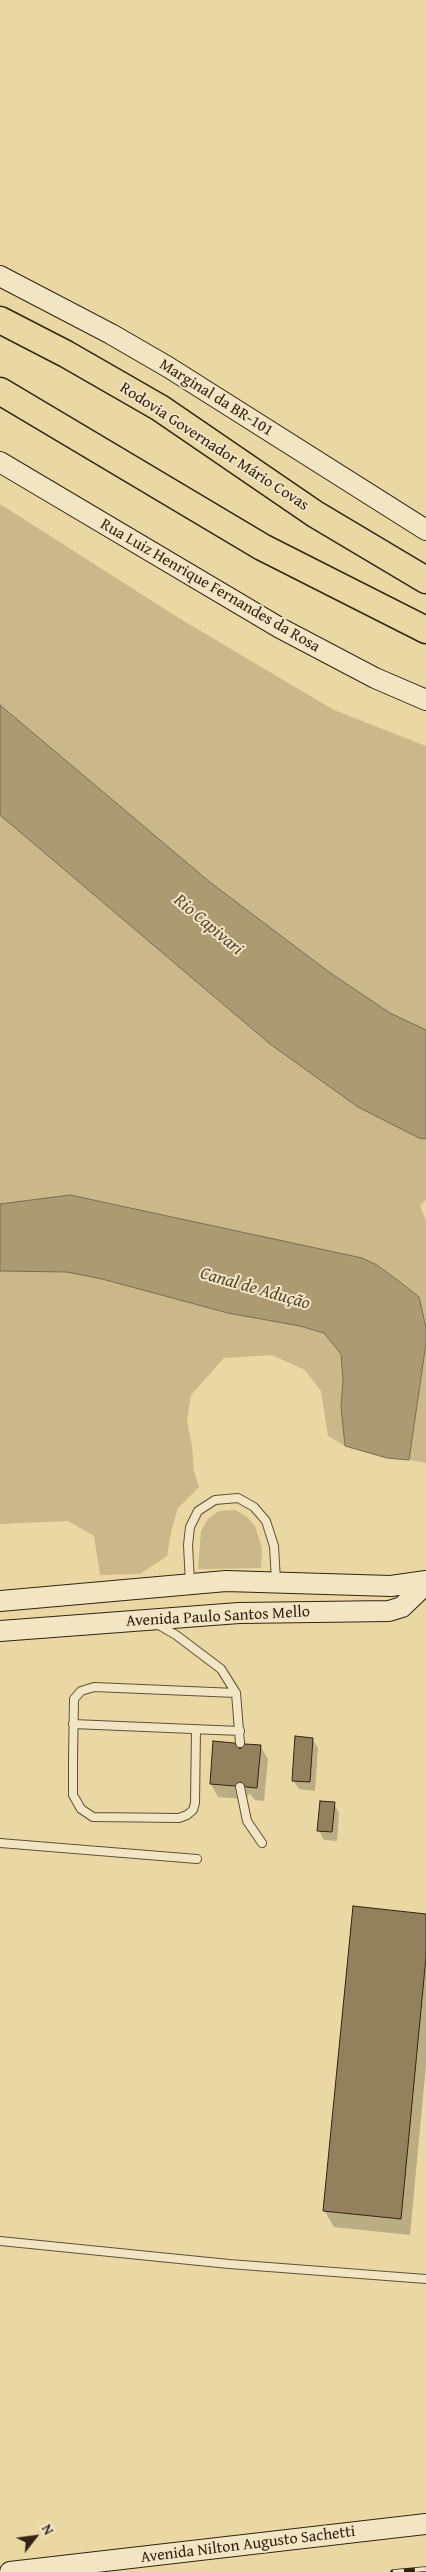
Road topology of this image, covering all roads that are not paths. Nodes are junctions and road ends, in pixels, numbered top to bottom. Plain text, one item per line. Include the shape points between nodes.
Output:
1 (0, 276) edge
2 (0, 320) edge
3 (0, 391) edge
4 (0, 462) edge
5 (426, 530) edge
6 (426, 580) edge
7 (426, 630) edge
8 (426, 700) edge
9 (276, 1581) junction
10 (426, 1582) edge
11 (190, 1584) junction
12 (136, 1588) junction
13 (0, 1601) edge
14 (277, 1613) junction
15 (149, 1620) junction
16 (129, 1621) junction
17 (0, 1631) edge
18 (236, 1693) junction
19 (73, 1724) junction
20 (196, 1730) junction
21 (240, 1731) junction
22 (240, 1743) dead end
23 (240, 1787) dead end
24 (0, 1843) edge
25 (262, 1843) dead end
26 (197, 1859) dead end
27 (0, 2241) edge
28 (426, 2280) edge
29 (426, 2524) edge
30 (10, 2572) edge

1 - 5 main road, Marginal da BR-101 via 144,353
2 - 6 highway, Rodovia Governador Mário Covas via 160,408 315,514
3 - 7 highway via 262,546
4 - 8 main road, Rua Luiz Henrique Fernandes da Rosa via 280,628 375,678
9 - 10 main road, Avenida Paulo Santos Mello via 390,1586
9 - 11 main road, Avenida Paulo Santos Mello
9 - 11 lane via 274,1546 266,1521 254,1507 238,1498 215,1500 198,1510 190,1528 188,1545
9 - 14 main road
10 - 14 main road, Avenida Paulo Santos Mello via 402,1607 390,1612
11 - 12 main road, Avenida Paulo Santos Mello
12 - 13 main road, Avenida Paulo Santos Mello
12 - 15 main road via 150,1592 154,1606
12 - 16 main road via 122,1602 124,1615
14 - 15 main road, Avenida Paulo Santos Mello
15 - 16 main road, Avenida Paulo Santos Mello
15 - 18 lane via 203,1654 220,1669
16 - 17 main road, Avenida Paulo Santos Mello
18 - 19 lane via 94,1687 81,1691 74,1699
18 - 21 lane
19 - 20 lane
19 - 20 lane via 73,1795 81,1809 93,1817 179,1818 193,1810
20 - 21 lane
21 - 22 lane
23 - 25 lane via 247,1821
24 - 26 lane
27 - 28 lane
29 - 30 main road, Avenida Nilton Augusto Sachetti

